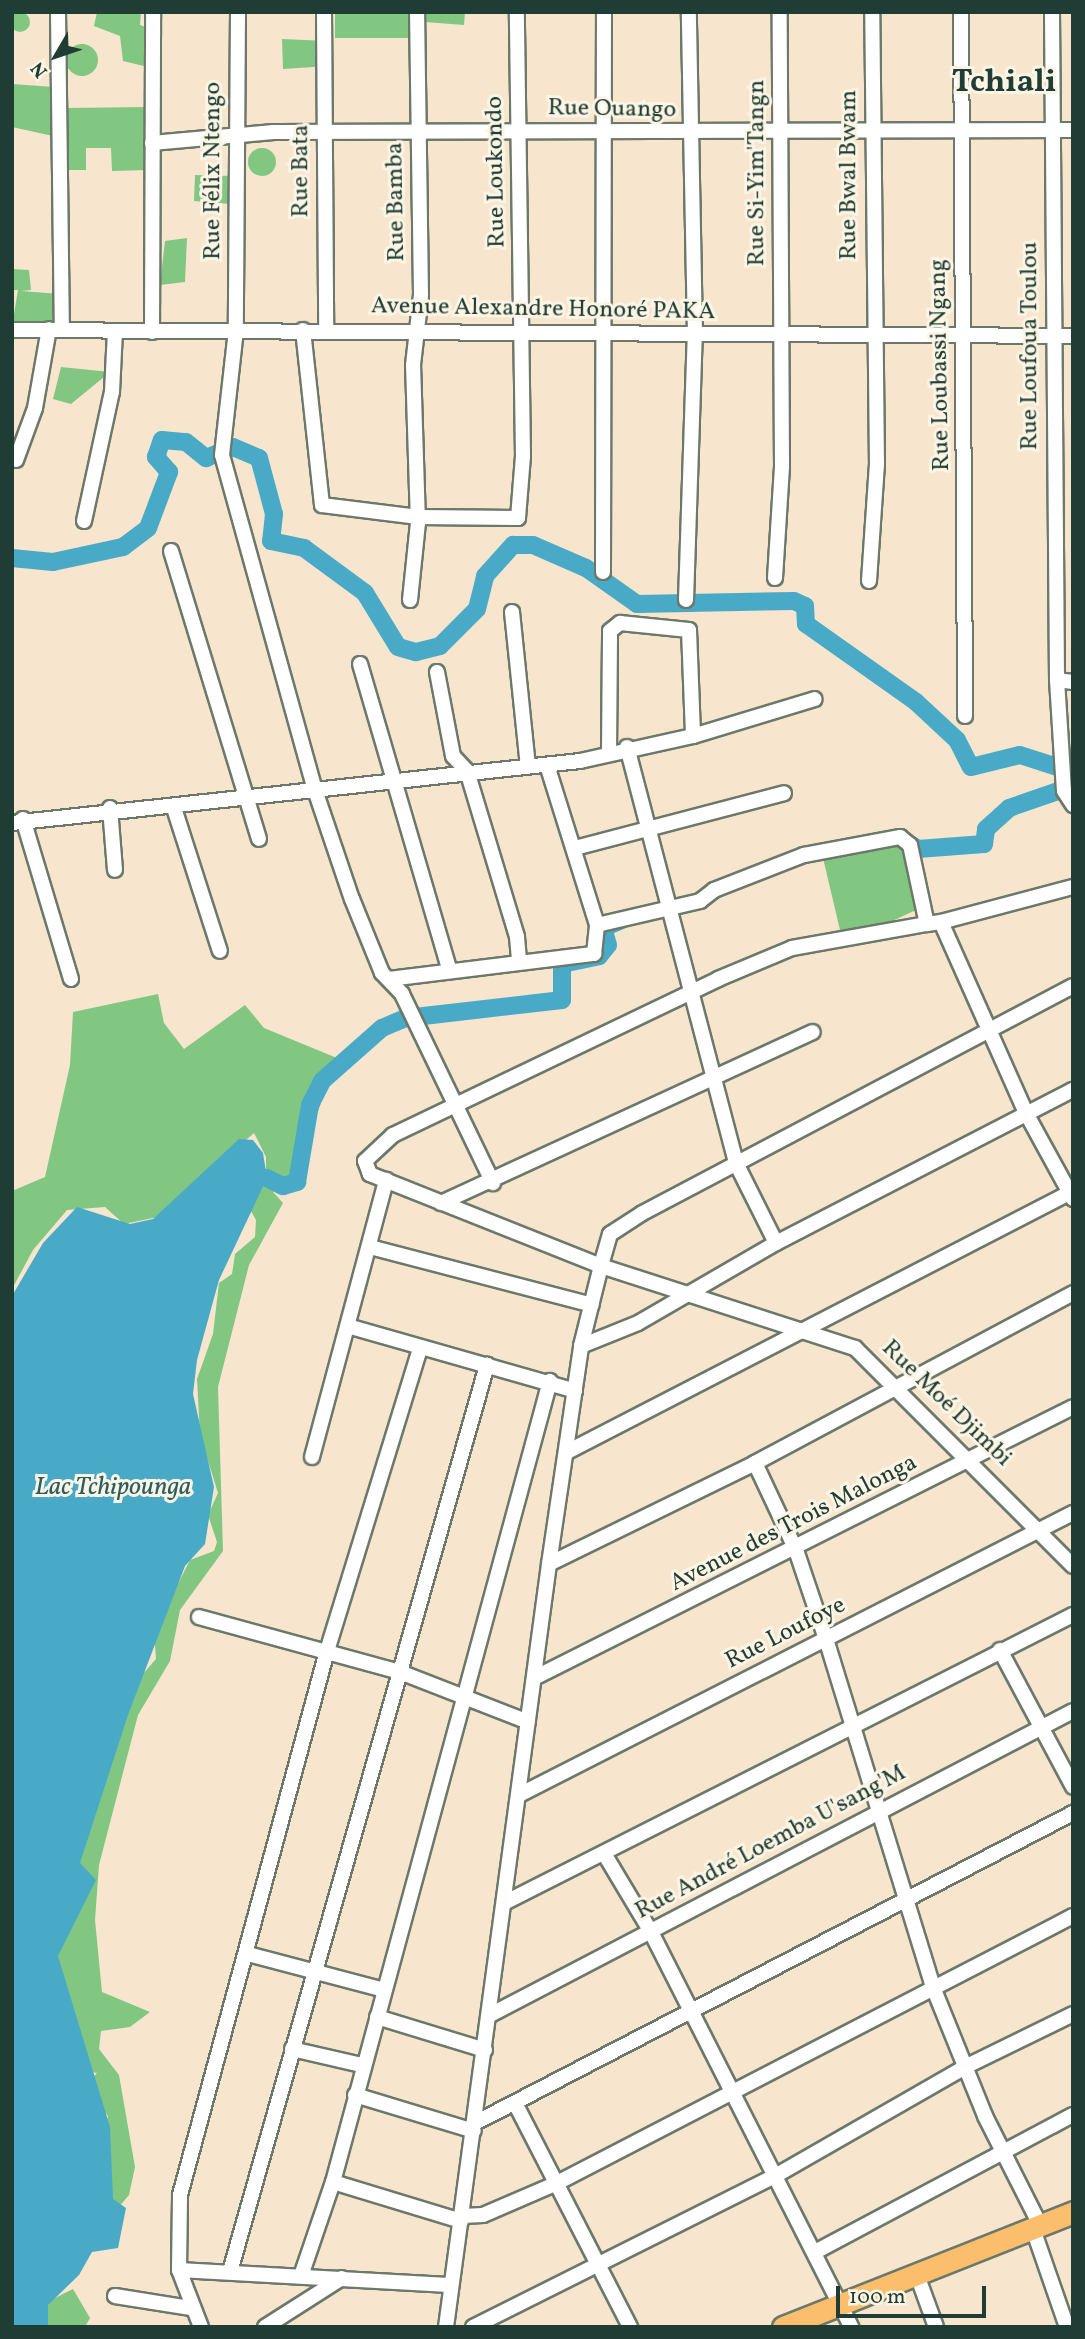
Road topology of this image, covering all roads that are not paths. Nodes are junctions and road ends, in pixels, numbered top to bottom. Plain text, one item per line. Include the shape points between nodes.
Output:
1 (58, 12) edge
2 (153, 12) edge
3 (238, 12) edge
4 (324, 12) edge
5 (416, 12) edge
6 (517, 12) edge
7 (604, 12) edge
8 (689, 12) edge
9 (780, 12) edge
10 (872, 12) edge
11 (961, 12) edge
12 (1052, 12) edge
13 (962, 128) junction
14 (1053, 130) junction
15 (1073, 130) edge
16 (520, 131) junction
17 (783, 131) junction
18 (872, 131) junction
19 (419, 132) junction
20 (605, 132) junction
21 (237, 133) junction
22 (325, 133) junction
23 (690, 134) junction
24 (152, 143) junction
25 (56, 329) junction
26 (12, 330) edge
27 (236, 330) junction
28 (326, 330) junction
29 (115, 331) junction
30 (303, 331) junction
31 (522, 331) junction
32 (152, 332) junction
33 (418, 333) junction
34 (606, 333) junction
35 (780, 334) junction
36 (695, 335) junction
37 (1054, 336) junction
38 (1073, 336) edge
39 (874, 337) junction
40 (963, 337) junction
41 (16, 460) dead end
42 (418, 517) junction
43 (84, 521) dead end
44 (171, 551) dead end
45 (603, 572) dead end
46 (775, 578) dead end
47 (869, 581) dead end
48 (410, 600) dead end
49 (686, 600) dead end
50 (512, 612) dead end
51 (360, 664) dead end
52 (437, 672) dead end
53 (1057, 680) junction
54 (1073, 682) edge
55 (816, 699) dead end
56 (965, 716) dead end
57 (693, 736) junction
58 (627, 747) junction
59 (609, 752) junction
60 (547, 765) junction
61 (528, 766) junction
62 (467, 771) junction
63 (392, 781) junction
64 (315, 790) junction
65 (784, 793) dead end
66 (247, 795) junction
67 (1073, 805) edge
68 (110, 808) junction
69 (174, 808) junction
70 (18, 821) edge
71 (648, 829) junction
72 (260, 839) dead end
73 (575, 848) junction
74 (115, 870) dead end
75 (1073, 887) edge
76 (668, 910) junction
77 (934, 923) junction
78 (597, 925) junction
79 (220, 951) dead end
80 (519, 962) junction
81 (449, 969) junction
82 (71, 979) dead end
83 (389, 979) junction
84 (1073, 986) edge
85 (689, 992) junction
86 (987, 1030) junction
87 (813, 1032) dead end
88 (712, 1078) junction
89 (1073, 1090) edge
90 (457, 1104) junction
91 (1026, 1113) junction
92 (737, 1163) junction
93 (386, 1180) junction
94 (493, 1183) junction
95 (1072, 1194) edge
96 (441, 1203) junction
97 (776, 1243) junction
98 (370, 1248) junction
99 (601, 1266) junction
100 (689, 1293) junction
101 (1073, 1293) edge
102 (592, 1305) junction
103 (351, 1327) junction
104 (804, 1329) junction
105 (581, 1346) junction
106 (421, 1349) junction
107 (487, 1365) junction
108 (550, 1381) junction
109 (896, 1385) junction
110 (575, 1391) junction
111 (1073, 1407) edge
112 (567, 1452) junction
113 (312, 1457) dead end
114 (972, 1461) junction
115 (755, 1463) junction
116 (1073, 1513) edge
117 (1041, 1531) junction
118 (796, 1550) junction
119 (549, 1564) junction
120 (1073, 1566) edge
121 (1073, 1615) edge
122 (199, 1617) dead end
123 (826, 1639) junction
124 (1000, 1650) junction
125 (327, 1651) junction
126 (400, 1672) junction
127 (534, 1678) junction
128 (465, 1693) junction
129 (1073, 1711) edge
130 (528, 1722) junction
131 (851, 1727) junction
132 (1042, 1727) junction
133 (1073, 1787) edge
134 (519, 1795) junction
135 (878, 1813) junction
136 (1073, 1813) edge
137 (605, 1855) junction
138 (905, 1901) junction
139 (504, 1903) junction
140 (1073, 1916) edge
141 (651, 1932) junction
142 (248, 1954) junction
143 (314, 1973) junction
144 (933, 1987) junction
145 (384, 1990) junction
146 (692, 2013) junction
147 (1073, 2014) edge
148 (490, 2015) junction
149 (377, 2017) junction
150 (292, 2049) junction
151 (485, 2050) junction
152 (362, 2065) junction
153 (965, 2067) junction
154 (732, 2093) junction
155 (355, 2095) junction
156 (515, 2104) junction
157 (1073, 2115) edge
158 (474, 2127) junction
159 (1003, 2152) junction
160 (775, 2176) junction
161 (332, 2182) junction
162 (555, 2183) junction
163 (1073, 2211) edge
164 (462, 2219) junction
165 (1037, 2227) junction
166 (815, 2252) junction
167 (599, 2263) junction
168 (231, 2268) junction
169 (179, 2270) junction
170 (302, 2273) junction
171 (917, 2275) junction
172 (342, 2278) junction
173 (449, 2285) junction
174 (115, 2295) dead end
175 (842, 2304) junction
176 (191, 2308) junction
177 (201, 2327) edge
178 (265, 2327) edge
179 (446, 2327) edge
180 (473, 2327) edge
181 (630, 2327) edge
182 (783, 2327) edge
183 (851, 2327) edge
184 (936, 2327) edge
185 (1068, 2327) edge

1 - 25 street
2 - 24 street
3 - 21 street, Rue Félix Ntengo
4 - 22 street, Rue Bata
5 - 19 street, Rue Bamba
6 - 16 street, Rue Loukondo
7 - 20 street
8 - 23 street
9 - 17 street, Rue Si-Yim'Tangn
10 - 18 street, Rue Bwal Bwam
11 - 13 street, Rue Loubassi Ngang
12 - 14 street, Rue Loufoua Toulou
13 - 14 street, Rue Ouango
13 - 18 street, Rue Ouango
13 - 40 street, Rue Loubassi Ngang
14 - 15 street, Rue Ouango
14 - 37 street, Rue Loufoua Toulou
16 - 19 street, Rue Ouango
16 - 20 street, Rue Ouango
16 - 31 street, Rue Loukondo
17 - 18 street, Rue Ouango
17 - 23 street, Rue Ouango
17 - 35 street, Rue Si-Yim'Tangn
18 - 39 street, Rue Bwal Bwam
19 - 22 street, Rue Ouango
19 - 33 street, Rue Bamba
20 - 23 street, Rue Ouango
20 - 34 street
21 - 22 street, Rue Ouango
21 - 24 street, Rue Ouango
21 - 27 street, Rue Félix Ntengo
22 - 28 street, Rue Bata
23 - 36 street
24 - 32 street
25 - 26 street, Avenue Alexandre Honoré PAKA
25 - 29 street, Avenue Alexandre Honoré PAKA
25 - 41 street
27 - 30 street, Avenue Alexandre Honoré PAKA
27 - 32 street, Avenue Alexandre Honoré PAKA
27 - 64 street, Rue Félix Ntengo via 222,455
28 - 30 street, Avenue Alexandre Honoré PAKA
28 - 33 street, Avenue Alexandre Honoré PAKA
29 - 32 street, Avenue Alexandre Honoré PAKA
29 - 43 street via 112,392
30 - 42 street via 319,503
31 - 33 street, Avenue Alexandre Honoré PAKA
31 - 34 street, Avenue Alexandre Honoré PAKA
31 - 42 street, Rue Loukondo via 518,518
33 - 42 street, Rue Bamba
34 - 36 street, Avenue Alexandre Honoré PAKA
34 - 45 street
35 - 36 street, Avenue Alexandre Honoré PAKA
35 - 39 street, Avenue Alexandre Honoré PAKA
35 - 46 street, Rue Si-Yim'Tangn via 782,466
36 - 49 street
37 - 38 street, Avenue Alexandre Honoré PAKA
37 - 40 street, Avenue Alexandre Honoré PAKA
37 - 53 street, Rue Loufoua Toulou
39 - 40 street, Avenue Alexandre Honoré PAKA
39 - 47 street, Rue Bwal Bwam via 877,465
40 - 56 street, Rue Loubassi Ngang
42 - 48 street, Rue Bamba
44 - 66 street
50 - 61 street
51 - 63 street
52 - 62 street via 453,756
53 - 54 street
53 - 67 street, Rue Loufoua Toulou via 1064,791
55 - 57 street
57 - 58 street
57 - 59 street via 689,631 620,623 610,631
58 - 59 street
58 - 71 street
59 - 60 street
60 - 61 street
60 - 73 street
61 - 62 street
62 - 63 street
62 - 80 street via 517,937
63 - 64 street
63 - 81 street
64 - 66 street
64 - 83 street, Rue Félix Ntengo via 352,898
65 - 71 street
66 - 69 street
66 - 72 street
68 - 69 street
68 - 70 street
68 - 74 street
69 - 79 street
70 - 82 street
71 - 73 street
71 - 76 street
73 - 78 street
75 - 77 street
76 - 77 street via 804,855 900,837 910,845
76 - 78 street
76 - 85 street
77 - 85 street via 792,948
77 - 86 street
78 - 80 street via 594,954
80 - 81 street
81 - 83 street
83 - 90 street, Rue Félix Ntengo
84 - 86 street
85 - 88 street
85 - 90 street
86 - 91 street
86 - 92 street
87 - 88 street
88 - 92 street
88 - 94 street
89 - 91 street
90 - 93 street via 393,1135 370,1154 365,1170
90 - 94 street, Rue Félix Ntengo
91 - 95 street
91 - 97 street
92 - 97 street
92 - 99 street via 610,1234
93 - 96 street, Rue Moé Djimbi
93 - 98 street
94 - 96 street
95 - 104 street
96 - 99 street, Rue Moé Djimbi
97 - 100 street
98 - 102 street
98 - 103 street
99 - 100 street, Rue Moé Djimbi
99 - 102 street
100 - 104 street, Rue Moé Djimbi
100 - 105 street
101 - 109 street
102 - 105 street
103 - 106 street
103 - 113 street
104 - 109 street, Rue Moé Djimbi via 855,1348
104 - 112 street
105 - 110 street
106 - 107 street
106 - 125 street
107 - 108 street
107 - 126 street
108 - 110 street
108 - 128 street
109 - 114 street, Rue Moé Djimbi
109 - 115 street
110 - 112 street
111 - 114 street, Avenue des Trois Malonga
112 - 119 street
114 - 117 street, Rue Moé Djimbi
114 - 118 street, Avenue des Trois Malonga
115 - 118 street
115 - 119 street
116 - 117 street, Rue Loufoye
117 - 120 street, Rue Moé Djimbi
117 - 123 street, Rue Loufoye
118 - 123 street
118 - 127 street, Avenue des Trois Malonga
119 - 127 street
121 - 124 street
122 - 125 street
123 - 131 street
123 - 134 street, Rue Loufoye
124 - 131 street
124 - 132 street
125 - 126 street
125 - 142 street
126 - 128 street
126 - 143 street
127 - 130 street
128 - 130 street
128 - 145 street
129 - 132 street, Rue André Loemba U'sang'M
130 - 134 street
131 - 135 street
131 - 137 street
132 - 133 street
132 - 135 street, Rue André Loemba U'sang'M
134 - 139 street
135 - 138 street
135 - 141 street, Rue André Loemba U'sang'M
136 - 138 street
137 - 139 street
137 - 141 street
138 - 144 street
138 - 146 street
139 - 148 street
140 - 144 street
141 - 146 street
141 - 148 street, Rue André Loemba U'sang'M
142 - 143 street
142 - 169 street via 180,2195
143 - 145 street
143 - 150 street
144 - 153 street
144 - 154 street
145 - 149 street
146 - 154 street
146 - 156 street
147 - 153 street
148 - 151 street
149 - 151 street
149 - 152 street
150 - 152 street
150 - 168 street
151 - 158 street
152 - 155 street
153 - 159 street
153 - 160 street
154 - 160 street
154 - 162 street
155 - 158 street
155 - 161 street
156 - 158 street
156 - 162 street
157 - 159 street
158 - 164 street
159 - 165 street
159 - 166 street
160 - 166 street
160 - 167 street
161 - 164 street
161 - 170 street
162 - 164 street via 483,2215
162 - 167 street
163 - 165 highway
164 - 173 street
165 - 171 highway
165 - 185 street
166 - 175 street
167 - 180 street
167 - 181 street
168 - 169 street
168 - 170 street
169 - 176 street
170 - 172 street
171 - 175 highway
171 - 184 street
172 - 173 street
172 - 178 street
173 - 179 street
174 - 176 street
175 - 182 highway
175 - 183 street
176 - 177 street

